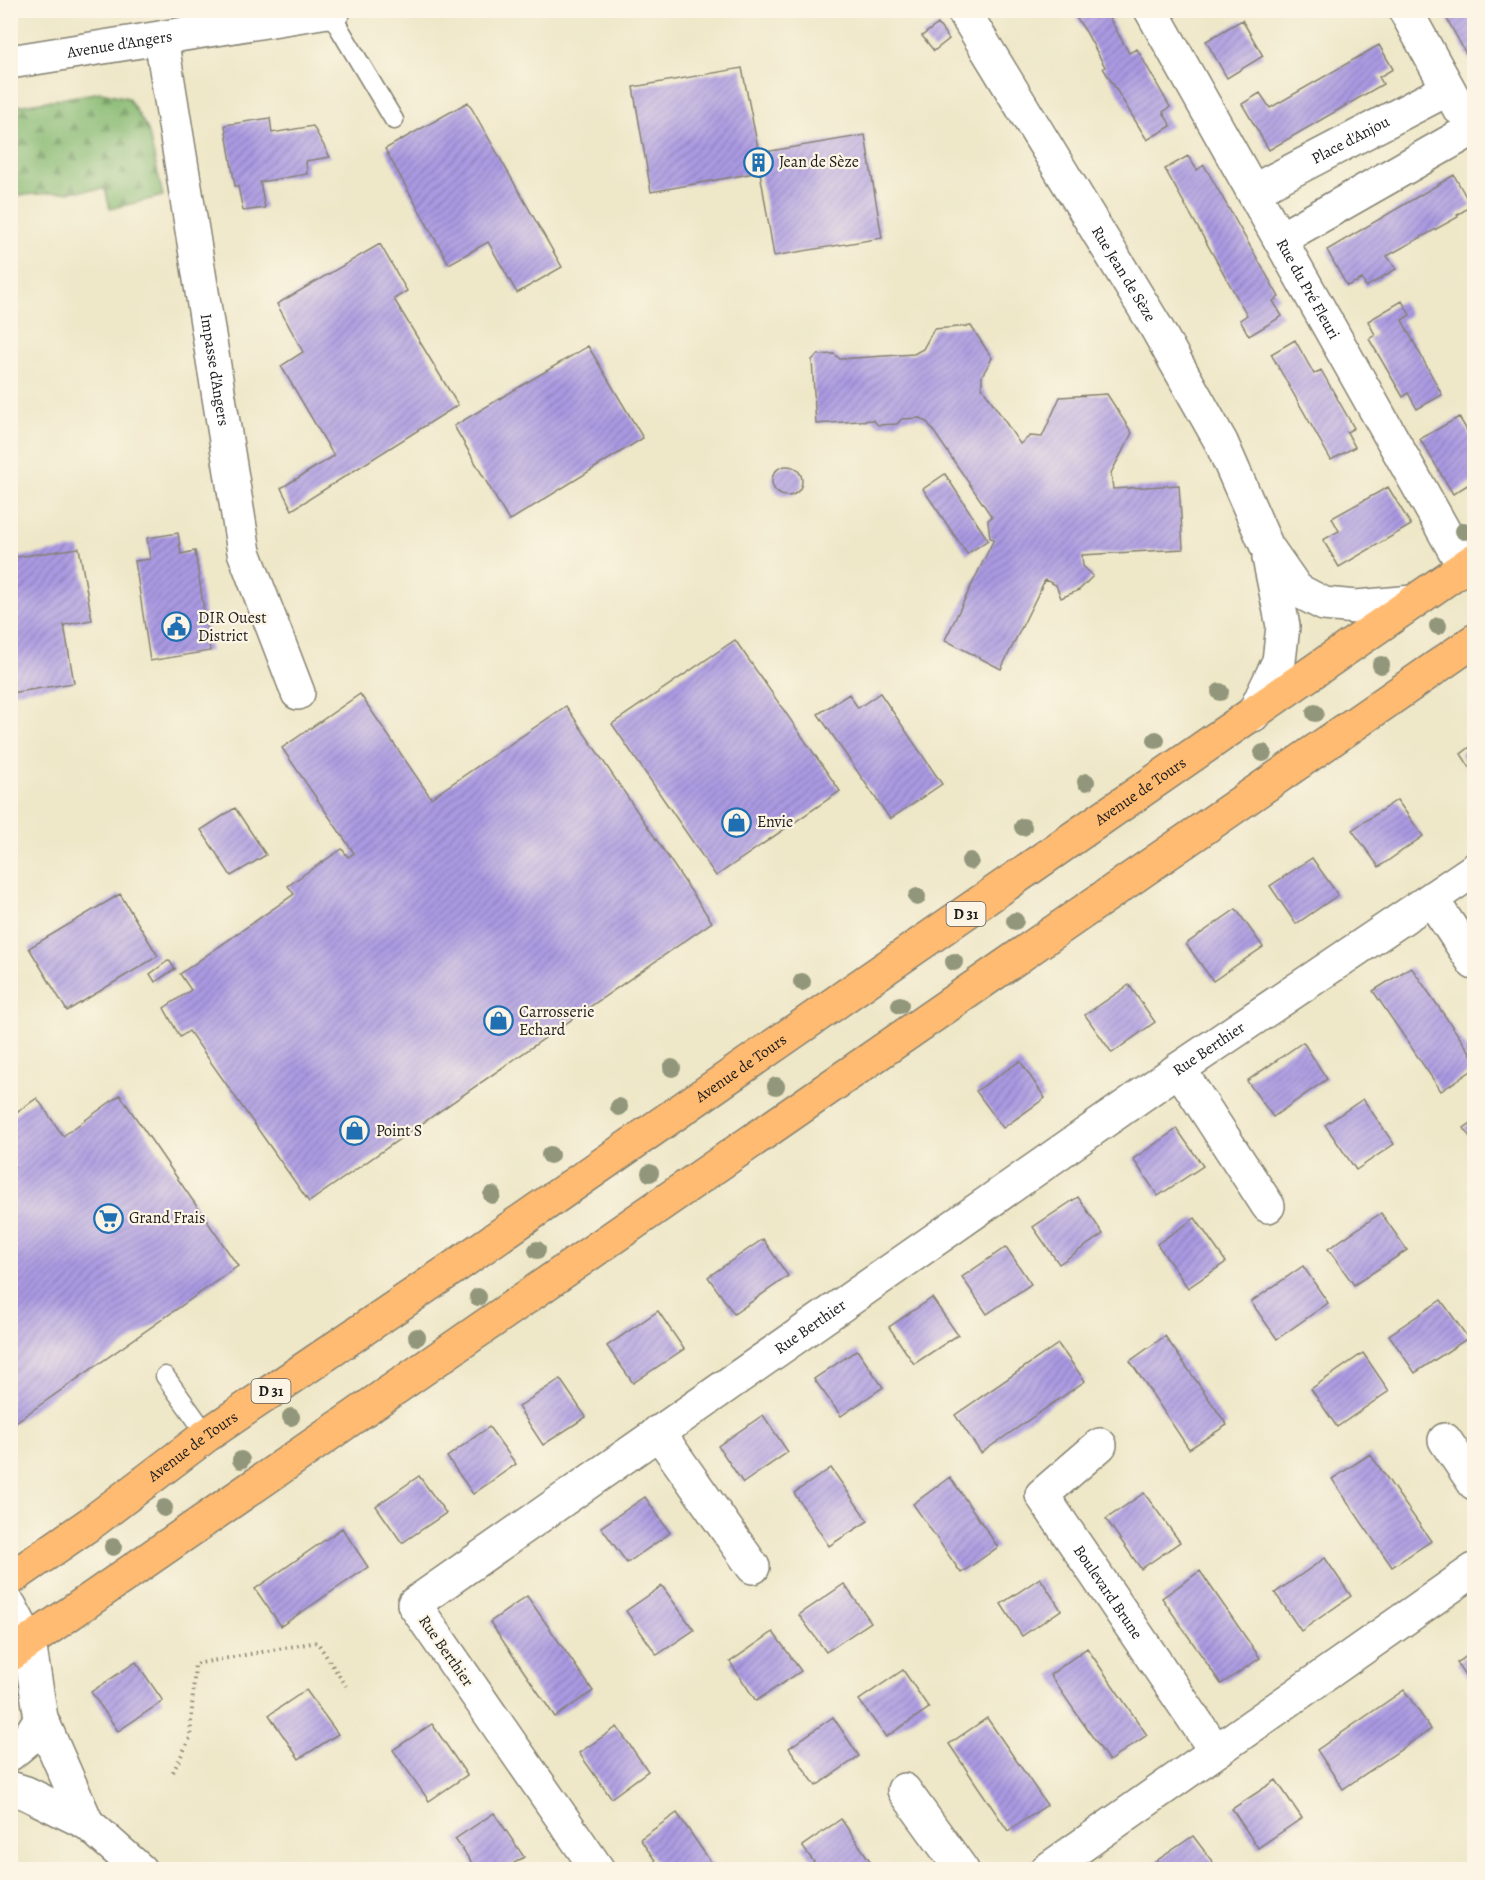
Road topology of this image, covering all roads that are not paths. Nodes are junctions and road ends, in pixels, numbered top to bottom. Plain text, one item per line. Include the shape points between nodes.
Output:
1 (334, 10) edge
2 (963, 10) edge
3 (1151, 10) edge
4 (1405, 10) edge
5 (329, 11) edge
6 (160, 38) junction
7 (10, 62) edge
8 (1448, 88) junction
9 (394, 120) dead end
10 (1473, 133) edge
11 (1253, 191) junction
12 (1280, 239) junction
13 (1267, 548) junction
14 (1469, 564) edge
15 (1413, 602) junction
16 (1474, 641) edge
17 (298, 693) dead end
18 (1253, 715) junction
19 (1474, 870) edge
20 (1432, 901) junction
21 (1474, 963) edge
22 (1179, 1069) junction
23 (1268, 1206) dead end
24 (165, 1376) dead end
25 (658, 1432) junction
26 (207, 1435) junction
27 (1445, 1440) dead end
28 (1100, 1445) dead end
29 (1474, 1483) edge
30 (753, 1568) dead end
31 (1474, 1570) edge
32 (10, 1578) edge
33 (10, 1606) edge
34 (20, 1648) edge
35 (41, 1718) junction
36 (1215, 1750) junction
37 (10, 1754) edge
38 (10, 1788) edge
39 (904, 1790) dead end
40 (87, 1823) junction
41 (127, 1866) edge
42 (598, 1869) edge
43 (962, 1869) edge
44 (1047, 1869) edge

1 - 5 street, Avenue d'Angers
2 - 13 street, Rue Jean de Sèze via 1156,327 1221,442
3 - 11 street, Rue du Pré Fleuri
4 - 8 street
5 - 6 street, Avenue d'Angers
5 - 9 lane
6 - 7 street, Avenue d'Angers
6 - 17 street, Impasse d'Angers via 244,552
8 - 10 street
8 - 11 street, Place d'Anjou
10 - 12 street
11 - 12 street, Rue du Pré Fleuri
12 - 14 street, Rue du Pré Fleuri
13 - 15 street, Rue Jean de Sèze via 1297,590 1324,604 1356,607
13 - 18 street, Rue Jean de Sèze via 1283,626 1279,661
14 - 15 main road, Avenue de Tours / D 31
15 - 18 main road, Avenue de Tours / D 31
16 - 34 main road
18 - 26 main road, Avenue de Tours / D 31
19 - 20 street, Rue Berthier
20 - 21 street
20 - 22 street, Rue Berthier
22 - 23 street
22 - 25 street, Rue Berthier
24 - 26 lane
25 - 30 street
25 - 42 street, Rue Berthier via 414,1604
26 - 32 main road, Avenue de Tours / D 31 via 91,1523
27 - 29 street
28 - 36 street, Boulevard Brune via 1042,1495
31 - 36 street
33 - 34 street
34 - 35 street
35 - 37 street via 27,1740
35 - 40 street
36 - 44 street
38 - 40 street
39 - 43 street
40 - 41 street

